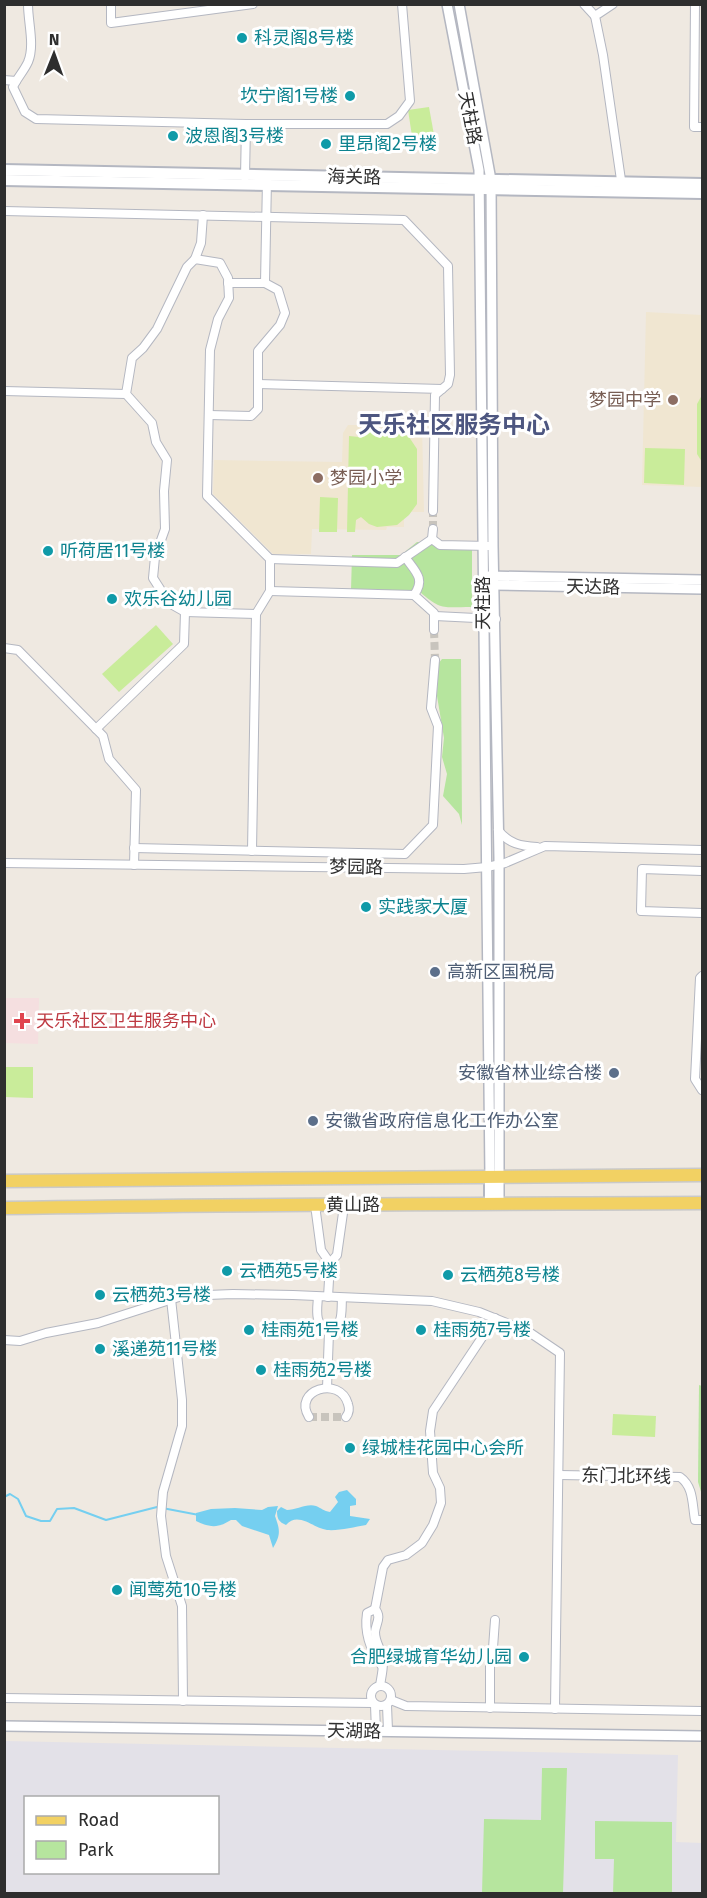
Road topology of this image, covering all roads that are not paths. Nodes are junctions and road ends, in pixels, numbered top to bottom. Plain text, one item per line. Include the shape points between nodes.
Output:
1 (28, 4) edge
2 (111, 4) edge
3 (253, 4) edge
4 (402, 4) edge
5 (447, 4) edge
6 (459, 4) edge
7 (584, 4) edge
8 (613, 4) edge
9 (695, 4) edge
10 (595, 16) junction
11 (4, 80) edge
12 (16, 81) junction
13 (246, 124) junction
14 (702, 127) edge
15 (4, 170) edge
16 (4, 180) edge
17 (245, 180) junction
18 (267, 180) junction
19 (702, 184) edge
20 (485, 185) junction
21 (622, 187) junction
22 (702, 193) edge
23 (4, 211) edge
24 (203, 215) junction
25 (266, 217) junction
26 (195, 259) junction
27 (228, 283) junction
28 (265, 283) junction
29 (258, 384) junction
30 (442, 388) junction
31 (4, 391) edge
32 (126, 394) junction
33 (208, 415) junction
34 (433, 511) tunnel mouth
35 (433, 529) tunnel mouth
36 (432, 539) junction
37 (483, 546) junction
38 (494, 546) junction
39 (405, 557) junction
40 (270, 559) junction
41 (702, 580) edge
42 (483, 581) junction
43 (494, 581) junction
44 (702, 589) edge
45 (270, 591) junction
46 (414, 595) junction
47 (185, 612) junction
48 (256, 614) junction
49 (435, 616) junction
50 (483, 618) junction
51 (496, 619) junction
52 (434, 630) tunnel mouth
53 (4, 648) edge
54 (435, 660) tunnel mouth
55 (96, 729) junction
56 (498, 830) junction
57 (539, 847) junction
58 (134, 848) junction
59 (702, 850) edge
60 (252, 851) junction
61 (4, 863) edge
62 (134, 865) junction
63 (499, 865) junction
64 (487, 867) junction
65 (702, 871) edge
66 (702, 912) edge
67 (702, 976) edge
68 (702, 1090) edge
69 (702, 1175) edge
70 (495, 1177) junction
71 (4, 1181) edge
72 (702, 1203) edge
73 (494, 1204) junction
74 (315, 1205) junction
75 (344, 1206) junction
76 (4, 1208) edge
77 (330, 1263) junction
78 (318, 1297) junction
79 (328, 1297) junction
80 (342, 1298) junction
81 (171, 1299) junction
82 (495, 1318) junction
83 (329, 1332) junction
84 (4, 1340) edge
85 (327, 1388) junction
86 (309, 1417) dead end
87 (345, 1418) dead end
88 (559, 1475) junction
89 (699, 1520) edge
90 (375, 1609) junction
91 (495, 1620) dead end
92 (367, 1621) junction
93 (377, 1623) junction
94 (382, 1666) junction
95 (380, 1686) junction
96 (4, 1698) edge
97 (183, 1701) junction
98 (389, 1702) junction
99 (374, 1704) junction
100 (490, 1708) junction
101 (555, 1709) junction
102 (702, 1711) edge
103 (4, 1726) edge
104 (376, 1731) junction
105 (388, 1731) junction
106 (702, 1736) edge

1 - 12 street via 31,46 28,62
2 - 3 street via 111,23
4 - 13 street via 410,101 399,116 387,124
5 - 20 street, 天柱路
6 - 20 street, 天柱路
7 - 10 street
8 - 10 street
9 - 14 street via 694,127
10 - 21 street
11 - 12 street
12 - 13 street via 14,87 25,112 36,119
13 - 17 street
15 - 17 main road, 海关路
16 - 17 main road, 海关路
17 - 18 main road, 海关路
18 - 20 main road, 海关路
18 - 25 street
19 - 21 main road, 海关路
20 - 21 main road, 海关路
20 - 37 street, 天柱路
20 - 38 street, 天柱路
21 - 22 main road, 海关路
23 - 24 street
24 - 25 street
24 - 26 street via 201,243
25 - 28 street
25 - 30 street via 404,220 448,266 450,375 448,384
26 - 27 street via 220,263
26 - 32 street via 187,267 157,329 132,358
27 - 28 street
27 - 33 street via 229,298 218,319 210,350
28 - 29 street via 278,290 285,313 280,326 258,351
29 - 30 street
29 - 33 street via 258,409 251,416
30 - 34 street via 435,395
31 - 32 street
32 - 47 street via 152,423 156,442 167,460 165,529 155,557 153,578 169,603
33 - 40 street via 207,496
35 - 36 street
36 - 37 street via 440,545
36 - 39 street
37 - 38 street
37 - 42 street, 天柱路
38 - 43 street, 天柱路
39 - 40 street via 397,563
39 - 46 street via 420,581
40 - 45 street
41 - 43 street, 天达路
42 - 43 street, 天达路
42 - 50 street, 天柱路
43 - 44 street, 天达路
43 - 51 street, 天柱路
45 - 46 street
45 - 48 street
46 - 49 street
47 - 48 street
47 - 55 street via 184,644
48 - 60 street
49 - 50 street
49 - 52 street
50 - 51 street
50 - 64 street, 天柱路
51 - 56 street, 天柱路
53 - 55 street via 18,650
54 - 60 street via 431,708 438,726 433,825 405,854
55 - 58 street via 103,736 109,759 136,790
56 - 57 street via 510,842
56 - 63 street, 天柱路
57 - 59 street, 梦园路
57 - 63 street, 梦园路
58 - 60 street
58 - 62 street
61 - 62 street, 梦园路
62 - 64 street, 梦园路
63 - 64 street, 梦园路
63 - 70 street, 天柱路
64 - 70 street, 天柱路
65 - 66 street via 642,869 641,911
67 - 68 street via 695,1078
69 - 70 main road, 黄山路
70 - 71 main road, 黄山路
70 - 73 main road, 天柱路
72 - 73 main road, 黄山路
73 - 75 main road, 黄山路
74 - 75 main road, 黄山路
74 - 76 main road, 黄山路
74 - 77 street via 321,1250
75 - 77 street via 337,1255
77 - 79 street
78 - 79 street
78 - 81 street via 233,1294
78 - 83 street via 317,1318
79 - 80 street
80 - 82 street via 432,1301
80 - 83 street via 342,1316 338,1326
81 - 84 street via 98,1323 20,1341
81 - 97 street via 182,1426 162,1508 166,1556 182,1606
82 - 88 street via 529,1332 560,1353
82 - 90 street via 434,1411 430,1431 433,1473 441,1503 434,1525 422,1543 406,1555 388,1560 383,1567
83 - 85 street
85 - 86 street via 315,1389 308,1395
85 - 87 street via 338,1389 346,1398 349,1413
88 - 89 street, 东门北环线 via 680,1477 688,1482
88 - 101 street
90 - 92 street via 368,1613
90 - 93 street
91 - 100 street via 489,1657
92 - 93 street
92 - 94 street via 369,1645
93 - 94 street via 375,1640 383,1656
94 - 95 street
95 - 98 street via 390,1692
95 - 99 street via 371,1693
96 - 97 street
97 - 99 street
98 - 99 street via 381,1707
98 - 100 street
98 - 105 street
99 - 104 street
100 - 101 street
101 - 102 street
103 - 104 street, 天湖路
104 - 105 street, 天湖路
105 - 106 street, 天湖路

